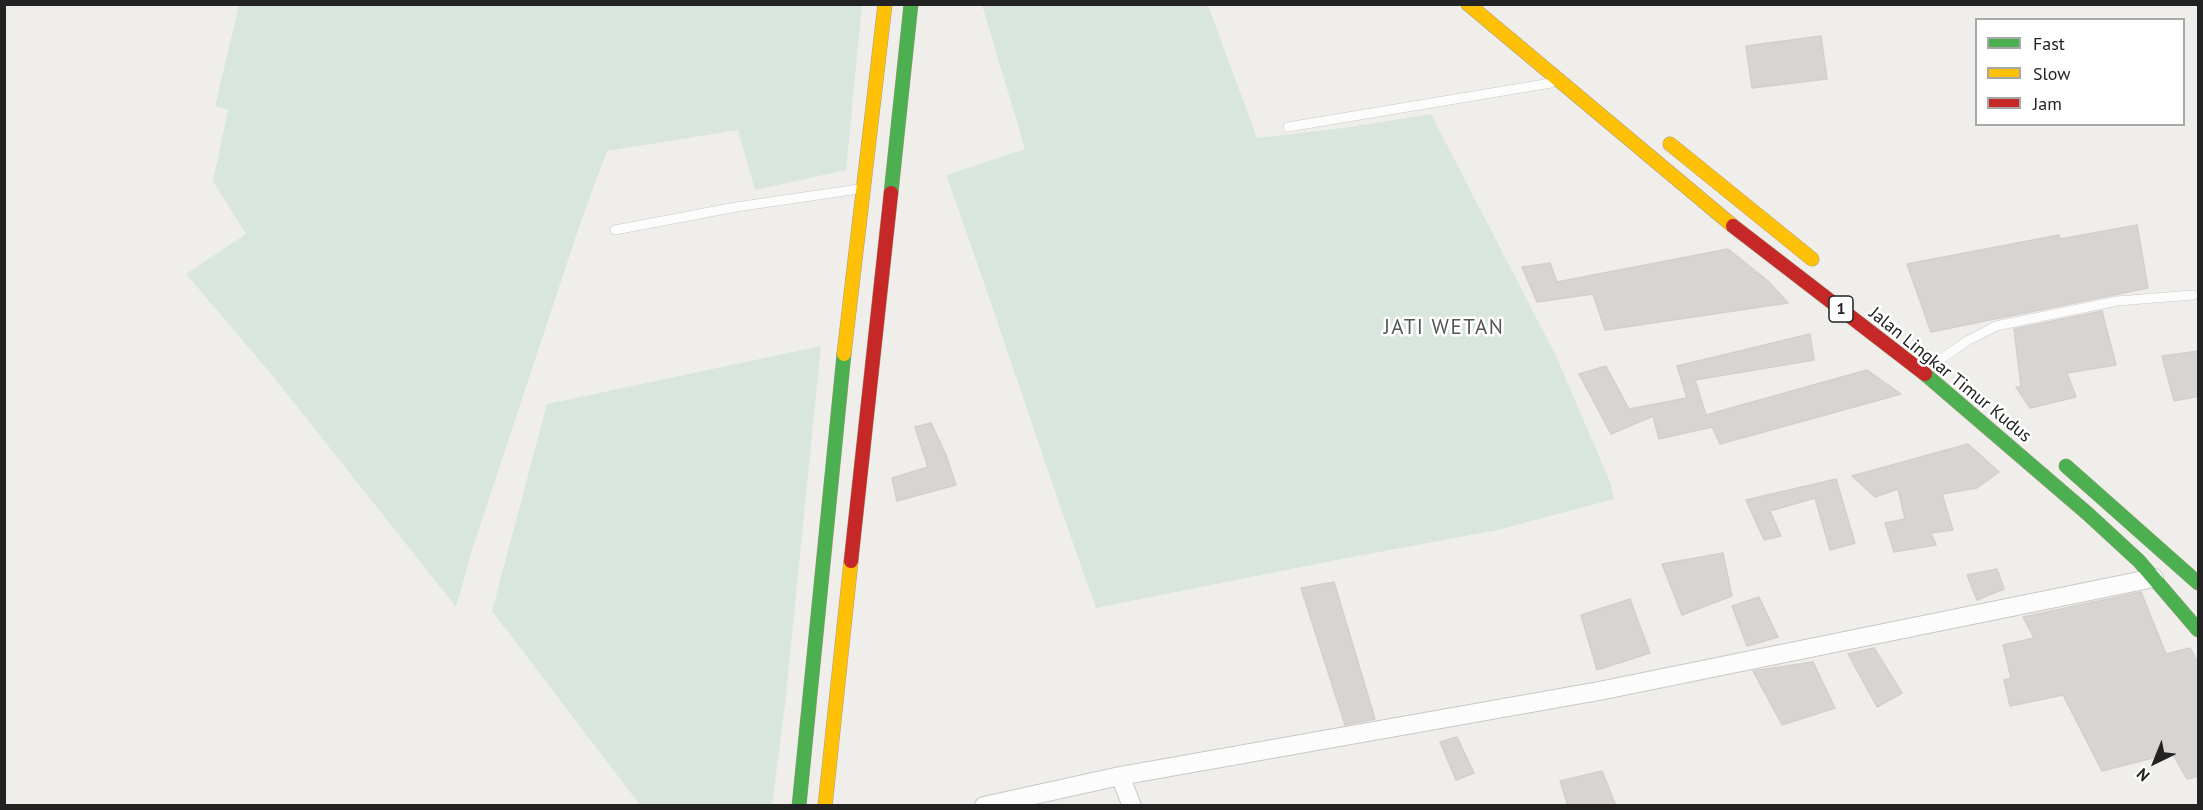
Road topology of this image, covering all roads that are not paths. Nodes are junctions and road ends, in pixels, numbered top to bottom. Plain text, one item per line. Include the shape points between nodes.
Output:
1 (885, 4) edge
2 (911, 4) edge
3 (1468, 4) edge
4 (1560, 82) junction
5 (1288, 127) dead end
6 (1656, 133) dead end
7 (864, 188) junction
8 (615, 230) dead end
9 (1820, 265) dead end
10 (2193, 295) dead end
11 (1939, 361) dead end
12 (2057, 458) dead end
13 (2154, 578) junction
14 (2198, 580) edge
15 (2199, 630) edge
16 (1120, 776) junction
17 (799, 806) edge
18 (825, 806) edge
19 (984, 806) edge
20 (1132, 806) edge

1 - 7 main road
2 - 18 main road
3 - 4 main road, Jalan Lingkar Timur Kudus / 1
4 - 5 lane
4 - 13 main road, Jalan Lingkar Timur Kudus / 1 via 1738,230 1926,375 2088,514
6 - 9 main road
7 - 8 lane
7 - 17 main road
10 - 11 lane via 2117,301 1996,326
12 - 14 main road
13 - 15 main road, Jalan Lingkar Timur Kudus / 1
13 - 16 street via 1599,690
16 - 19 street
16 - 20 street

